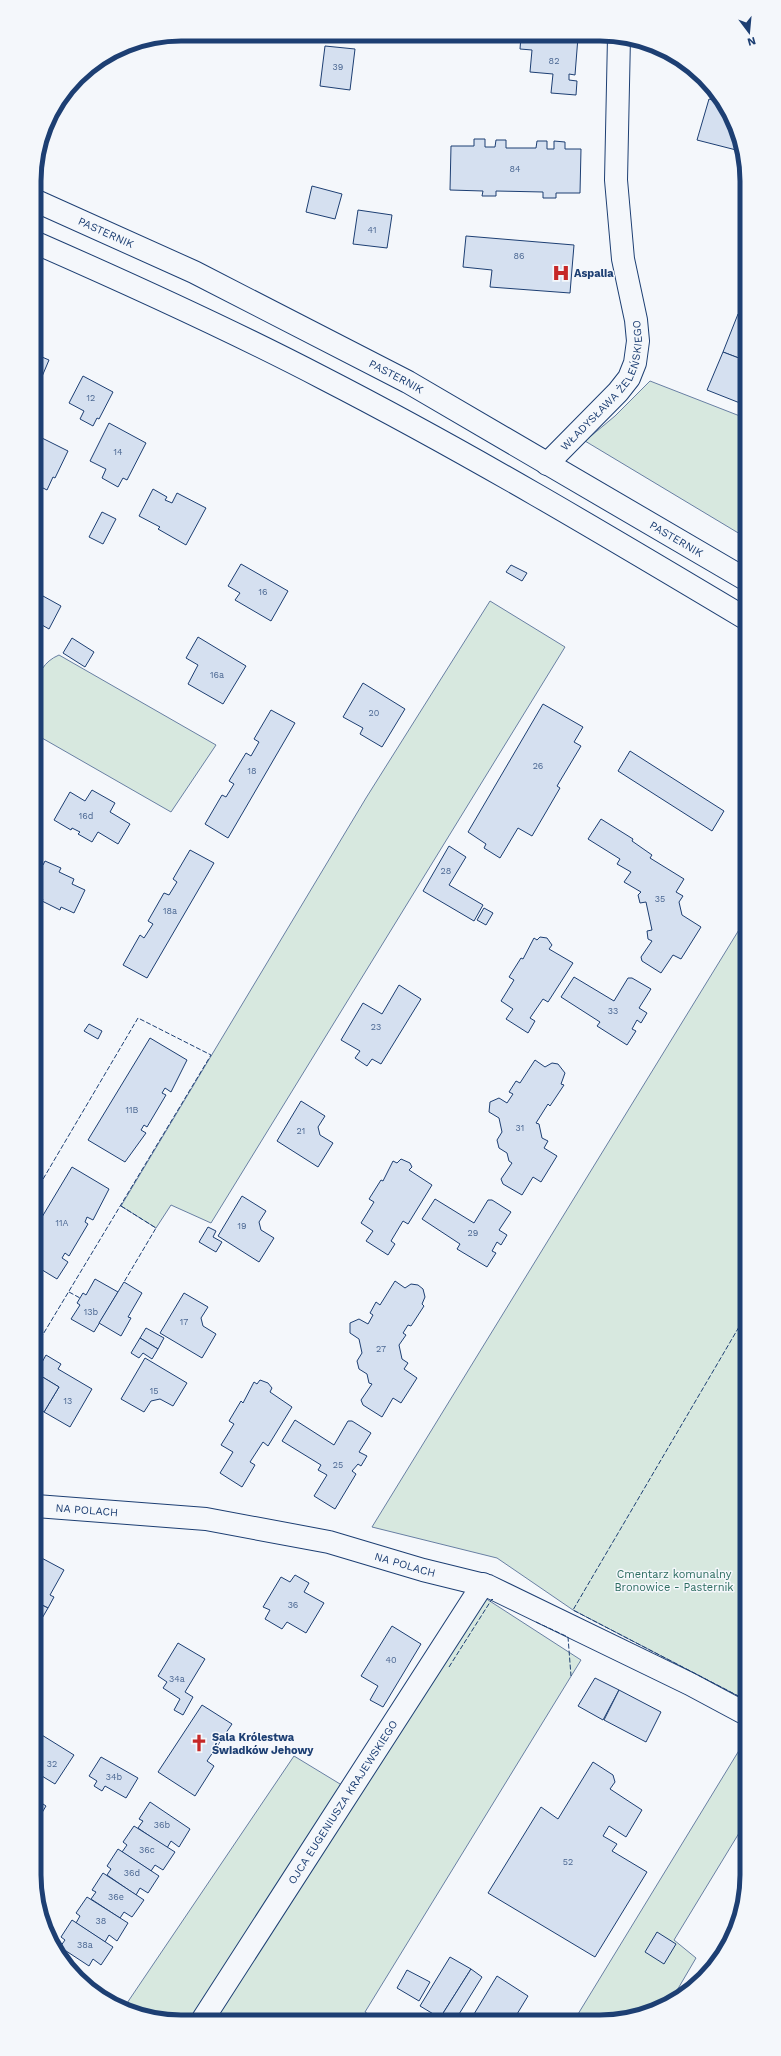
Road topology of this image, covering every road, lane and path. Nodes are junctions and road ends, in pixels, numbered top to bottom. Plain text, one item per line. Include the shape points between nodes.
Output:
1 (619, 42) edge
2 (41, 203) edge
3 (41, 245) edge
4 (547, 464) junction
5 (740, 576) edge
6 (740, 615) edge
7 (41, 1506) edge
8 (483, 1584) junction
9 (740, 1711) edge
10 (206, 2015) edge

1 - 4 street, WŁADYSŁAWA ŻELEŃSKIEGO via 616,180 623,259 636,320 638,342 635,363 629,378 618,392
2 - 4 street, PASTERNIK via 237,293 408,382
3 - 6 street via 213,323 379,407 490,468
4 - 5 street, PASTERNIK
7 - 8 street, NA POLACH via 206,1519 329,1542 423,1570
8 - 9 street, NA POLACH
8 - 10 street, OJCA EUGENIUSZA KRAJEWSKIEGO

